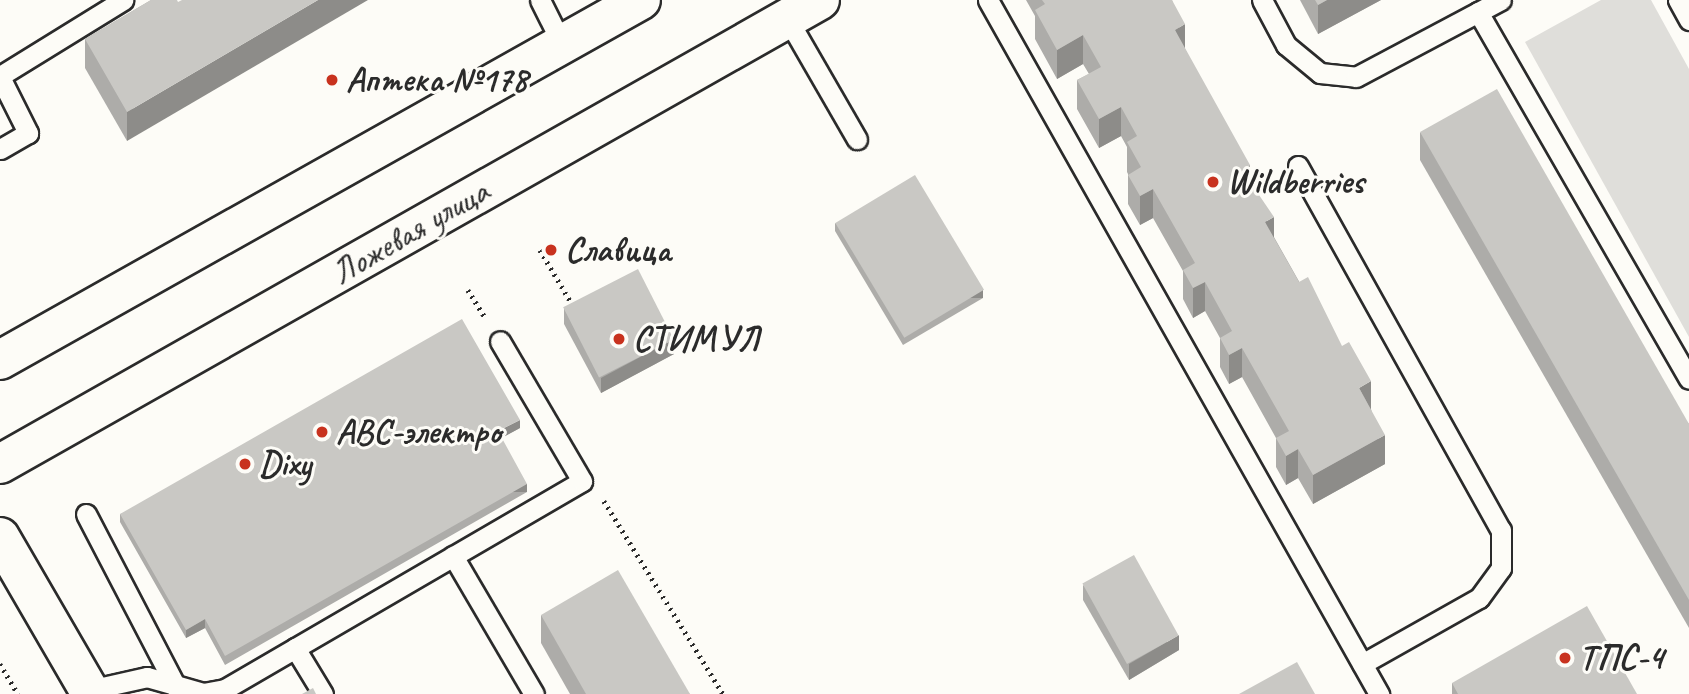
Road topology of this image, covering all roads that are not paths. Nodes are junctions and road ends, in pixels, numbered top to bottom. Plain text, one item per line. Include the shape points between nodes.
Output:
1 (123, 0) edge
2 (540, 0) edge
3 (641, 0) edge
4 (820, 0) edge
5 (989, 0) edge
6 (1262, 0) edge
7 (1501, 0) edge
8 (1678, 0) edge
9 (1478, 12) junction
10 (787, 18) junction
11 (1689, 20) edge
12 (562, 44) junction
13 (0, 76) edge
14 (857, 139) dead end
15 (0, 149) edge
16 (1298, 166) dead end
17 (500, 341) dead end
18 (0, 360) edge
19 (1689, 379) edge
20 (0, 464) edge
21 (86, 514) dead end
22 (0, 537) edge
23 (453, 556) junction
24 (295, 648) junction
25 (1362, 664) junction
26 (177, 688) junction
27 (90, 692) edge
28 (323, 694) edge
29 (534, 694) edge
30 (1379, 694) edge

1 - 13 lane
2 - 12 lane
3 - 12 main road
4 - 10 main road, Ложевая улица
5 - 25 lane
6 - 9 lane via 1286,45 1320,73 1356,77
7 - 9 lane
8 - 11 lane
9 - 19 lane
10 - 14 lane
10 - 20 main road, Ложевая улица
12 - 18 main road
13 - 15 lane via 28,133
16 - 25 lane via 1501,530 1501,568 1479,598
17 - 23 lane via 582,481
21 - 26 lane
22 - 27 main road
23 - 24 lane
23 - 29 lane
24 - 26 lane via 225,689
24 - 28 lane
25 - 30 lane
26 - 27 lane via 129,677

